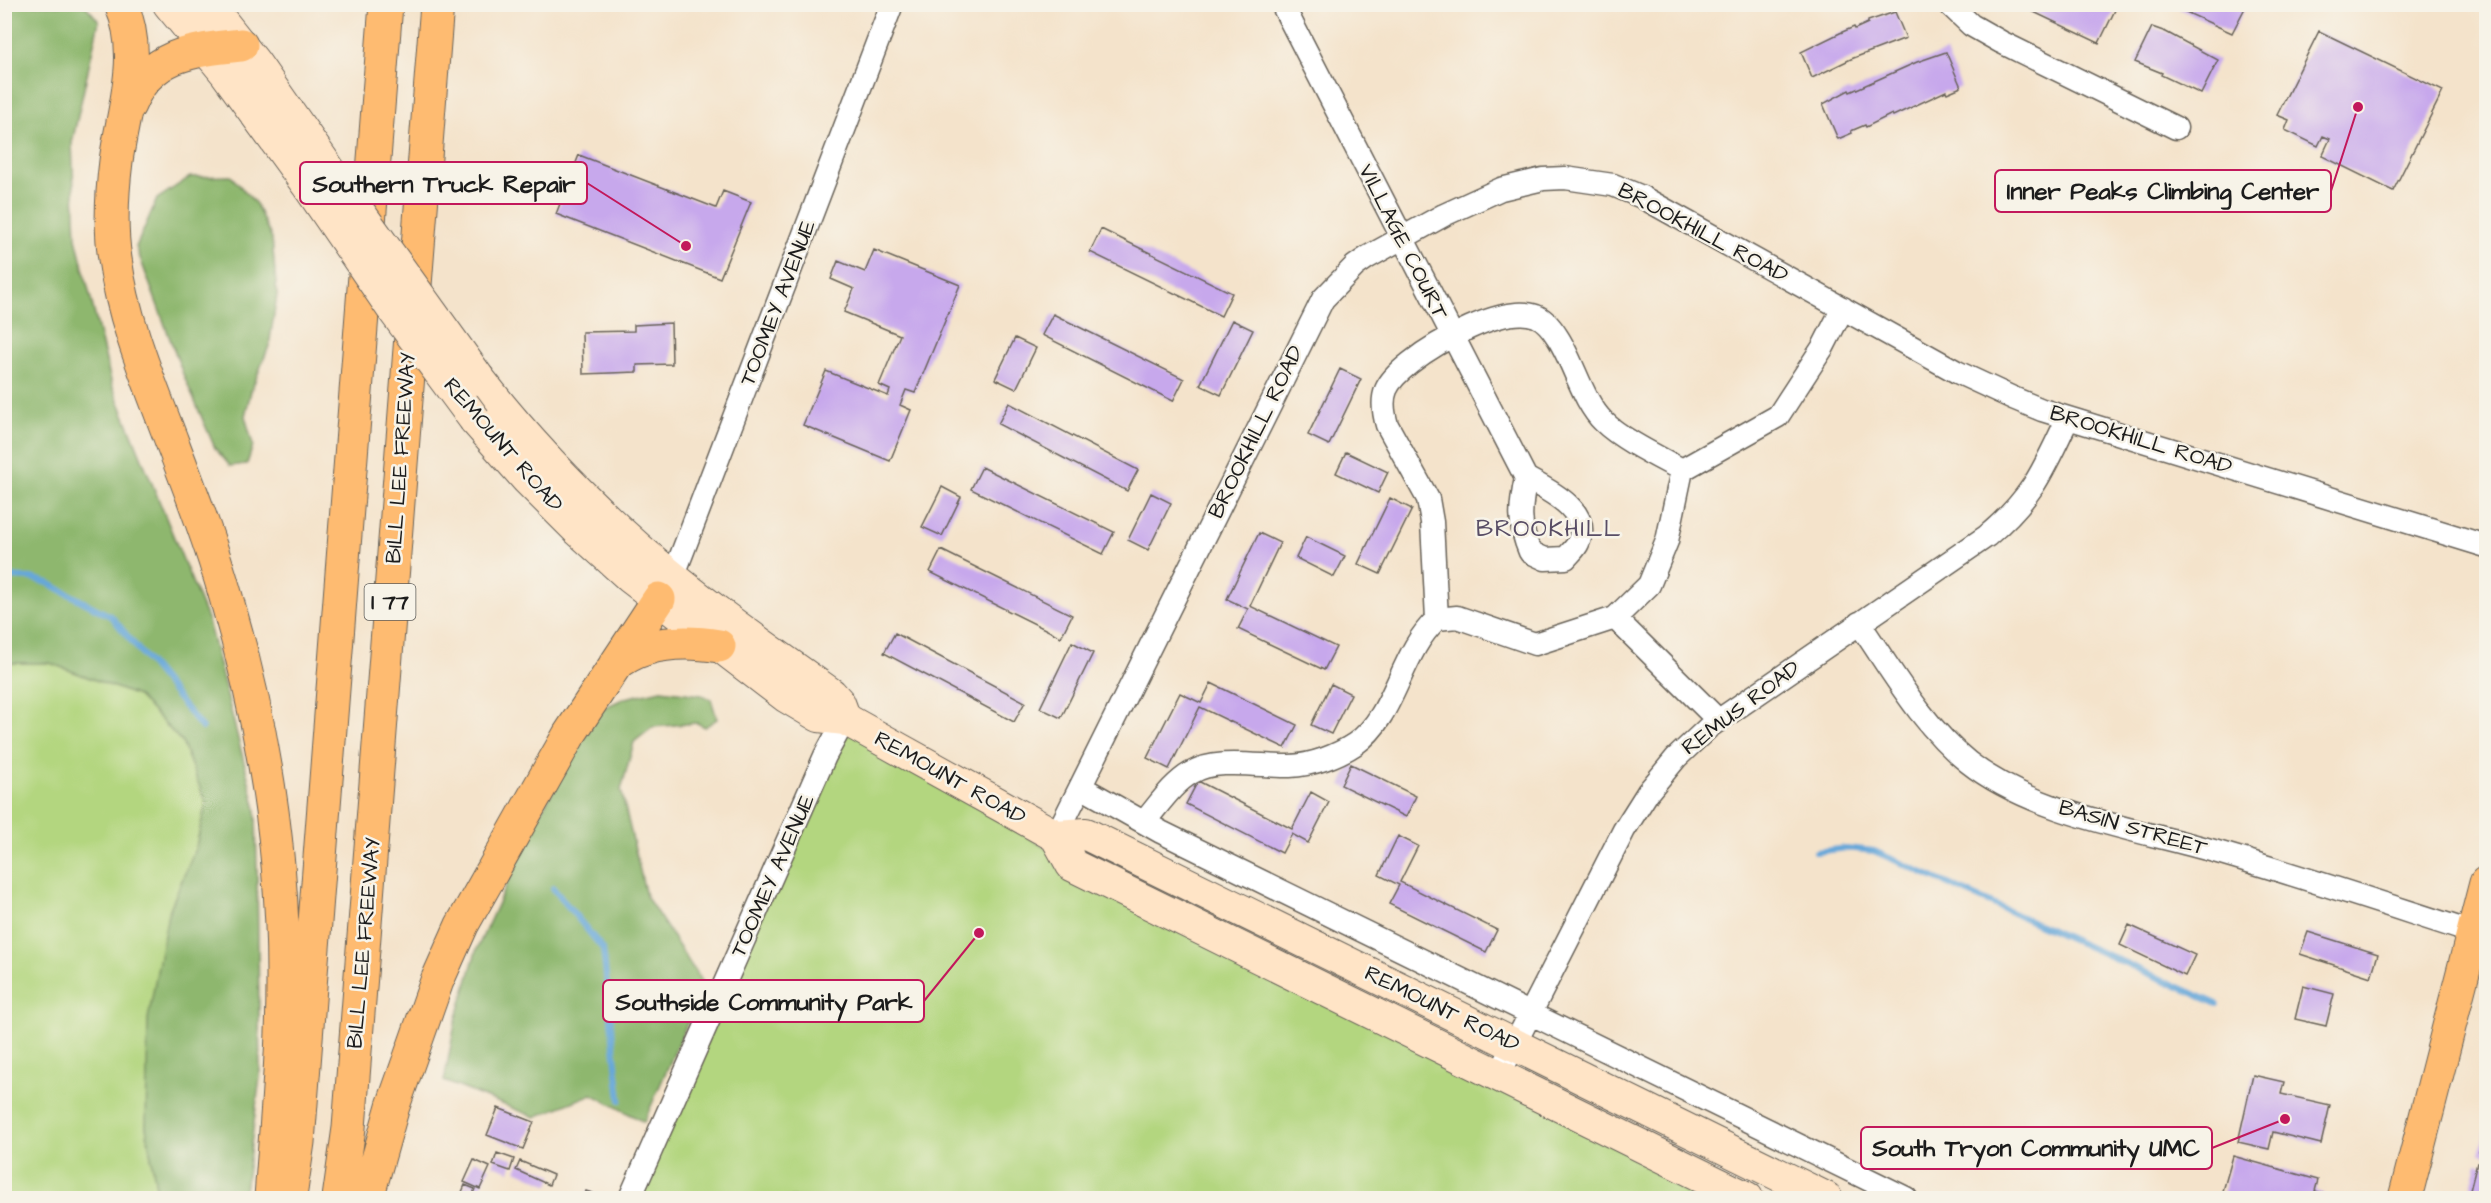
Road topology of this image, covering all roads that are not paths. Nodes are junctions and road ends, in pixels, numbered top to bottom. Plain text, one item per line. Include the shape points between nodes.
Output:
1 (121, 4) edge
2 (170, 4) edge
3 (208, 4) edge
4 (386, 4) edge
5 (437, 4) edge
6 (892, 4) edge
7 (1282, 4) edge
8 (1949, 4) edge
9 (241, 45) junction
10 (207, 49) junction
11 (124, 120) junction
12 (2176, 128) dead end
13 (1401, 238) junction
14 (1843, 308) junction
15 (1452, 337) junction
16 (2068, 418) junction
17 (1682, 470) junction
18 (1526, 478) dead end
19 (2487, 546) edge
20 (666, 588) junction
21 (1616, 618) junction
22 (1437, 619) junction
23 (1859, 623) junction
24 (719, 646) junction
25 (612, 668) junction
26 (845, 719) junction
27 (1718, 720) junction
28 (1081, 787) junction
29 (1143, 822) junction
30 (1056, 836) junction
31 (2487, 883) edge
32 (2474, 933) junction
33 (1531, 1014) junction
34 (1514, 1045) junction
35 (1499, 1075) junction
36 (271, 1198) edge
37 (289, 1198) edge
38 (339, 1198) edge
39 (367, 1198) edge
40 (630, 1198) edge
41 (1747, 1198) edge
42 (1826, 1198) edge
43 (1906, 1198) edge
44 (2405, 1198) edge

1 - 11 main road via 130,28 132,53
2 - 10 main road, REMOUNT ROAD
3 - 9 main road, REMOUNT ROAD
4 - 37 main road, I 77 via 298,1142
5 - 38 main road, BILL LEE FREEWAY / I 77 via 349,1128
6 - 20 street, TOOMEY AVENUE
7 - 13 street, VILLAGE COURT
8 - 12 street via 1971,26
9 - 10 main road
9 - 20 main road, REMOUNT ROAD, bridge via 478,379 563,476 628,539
10 - 11 main road via 168,61 149,73 136,88
10 - 20 main road, REMOUNT ROAD, bridge via 475,420 527,479 607,557
11 - 36 main road via 112,230 122,296 148,382 191,490 226,595 259,728 274,822 284,984
13 - 14 street, BROOKHILL ROAD via 1501,189 1543,179 1597,182 1642,197
13 - 15 street, VILLAGE COURT
13 - 28 street, BROOKHILL ROAD via 1355,266 1315,312
14 - 16 street, BROOKHILL ROAD via 1957,372
14 - 17 street via 1778,416
15 - 17 street via 1500,317 1536,316 1558,338 1604,422
15 - 18 street, VILLAGE COURT
15 - 22 street via 1411,362 1383,391 1387,425 1428,499
16 - 19 street, BROOKHILL ROAD
16 - 23 street, REMUS ROAD via 2041,476 2012,515
17 - 21 street via 1667,541 1649,585
20 - 24 main road, REMOUNT ROAD
20 - 25 main road
20 - 26 main road, REMOUNT ROAD via 831,693
21 - 22 street via 1535,644 1457,617
21 - 27 street
22 - 29 street via 1419,639 1379,717 1353,745 1317,762 1292,766 1206,766 1191,772
23 - 27 street, REMUS ROAD
23 - 32 street, BASIN STREET via 1940,737 1968,762 2009,788 2077,814 2269,868
24 - 25 main road via 688,642 657,645 638,651
24 - 26 main road, REMOUNT ROAD via 814,714
25 - 39 main road via 569,735 462,925 397,1095
26 - 30 main road, REMOUNT ROAD
26 - 40 street, TOOMEY AVENUE via 825,756
27 - 33 street, REMUS ROAD via 1676,758 1648,792 1624,830
28 - 29 street
28 - 30 street, BROOKHILL ROAD
29 - 33 street
30 - 34 main road, REMOUNT ROAD via 1086,834
30 - 35 main road, REMOUNT ROAD via 1072,865
31 - 32 main road
32 - 44 main road
33 - 34 street, REMUS ROAD
33 - 43 street
34 - 35 street, REMUS ROAD
34 - 42 main road, REMOUNT ROAD
35 - 41 main road, REMOUNT ROAD

